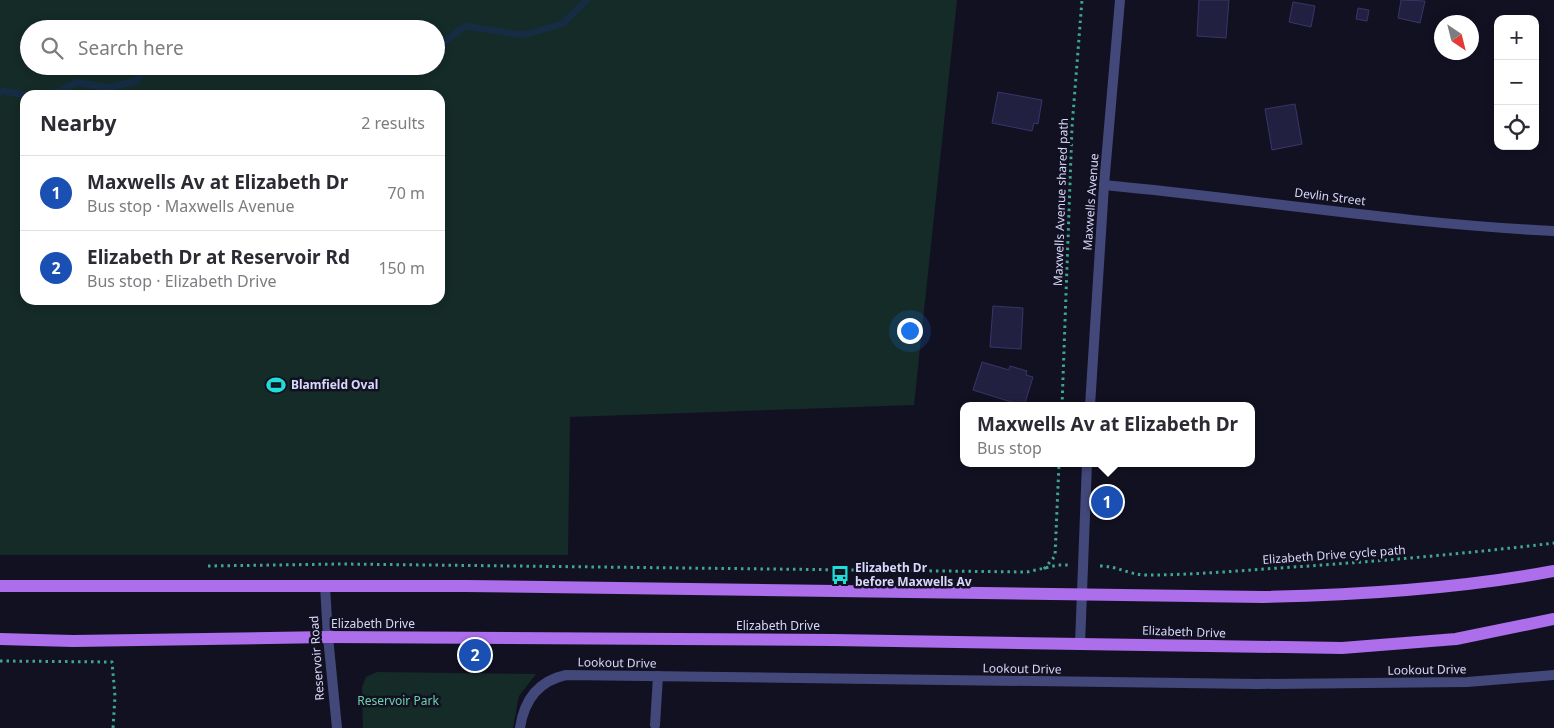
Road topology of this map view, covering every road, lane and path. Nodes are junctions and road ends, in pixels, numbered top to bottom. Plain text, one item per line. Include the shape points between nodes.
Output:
1 (1082, 0) edge
2 (1120, 0) edge
3 (1104, 185) junction
4 (1554, 231) edge
5 (1062, 402) edge
6 (1090, 402) edge
7 (1059, 467) edge
8 (1087, 467) edge
9 (1554, 543) edge
10 (1116, 566) dead end
11 (1044, 569) dead end
12 (1554, 571) edge
13 (0, 586) edge
14 (325, 586) junction
15 (1081, 594) junction
16 (1554, 619) edge
17 (328, 637) junction
18 (0, 639) edge
19 (1080, 644) junction
20 (0, 661) edge
21 (1554, 675) edge
22 (658, 676) junction
23 (654, 725) dead end
24 (113, 728) edge
25 (337, 728) edge
26 (520, 728) edge

1 - 5 path, Maxwells Avenue shared path via 1072,127
2 - 3 street, Maxwells Avenue
3 - 4 street, Devlin Street via 1233,197 1483,228
3 - 6 street, Maxwells Avenue
7 - 11 path via 1055,556
8 - 15 street
9 - 10 path, Elizabeth Drive cycle path via 1212,573 1131,574
12 - 15 main road via 1472,584 1334,596
13 - 14 main road
14 - 15 main road
14 - 17 street, Reservoir Road
15 - 19 street
16 - 19 main road, Elizabeth Drive via 1456,639 1342,648
17 - 18 main road, Elizabeth Drive
17 - 19 main road, Elizabeth Drive
17 - 25 street, Reservoir Road
20 - 24 path via 112,662
21 - 22 street, Lookout Drive via 1467,682 1267,684
22 - 23 street
22 - 26 street, Lookout Drive via 566,675 554,678 529,699

